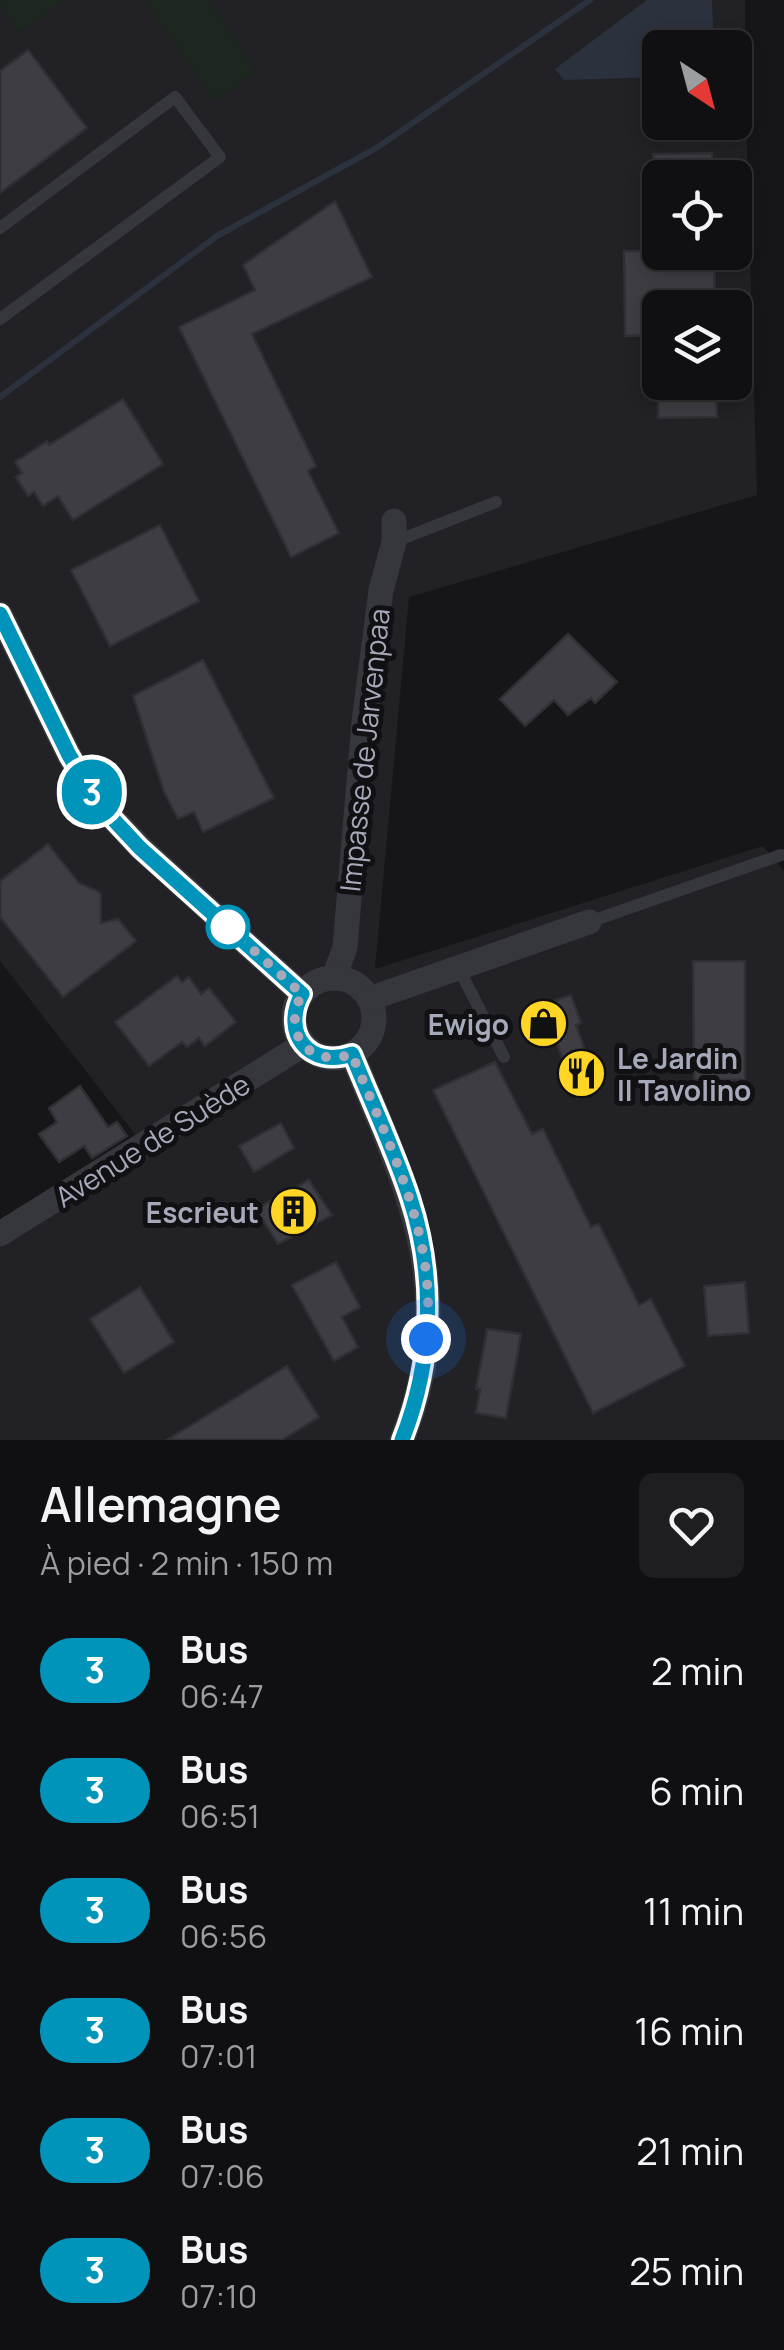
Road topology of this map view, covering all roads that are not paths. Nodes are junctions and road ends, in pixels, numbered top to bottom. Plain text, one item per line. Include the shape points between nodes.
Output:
1 (0, 228) edge
2 (0, 319) edge
3 (496, 502) dead end
4 (394, 532) joint
5 (0, 614) edge
6 (780, 856) dead end
7 (589, 922) joint
8 (459, 969) junction
9 (334, 978) junction
10 (302, 994) junction
11 (369, 999) junction
12 (303, 1044) junction
13 (352, 1054) junction
14 (504, 1056) dead end
15 (0, 1234) edge
16 (402, 1440) edge

1 - 2 lane via 175,98 220,156
3 - 4 lane
4 - 9 street, Impasse de Jarvenpaa via 364,722 344,947
5 - 10 street via 98,803
6 - 7 lane
7 - 8 street
8 - 11 street
8 - 14 lane
9 - 10 street
9 - 11 street via 354,984
10 - 12 street via 294,1020
11 - 13 street via 373,1024
12 - 13 street via 321,1056
12 - 15 street, Avenue de Suède
13 - 16 street via 410,1197 426,1263 423,1362

